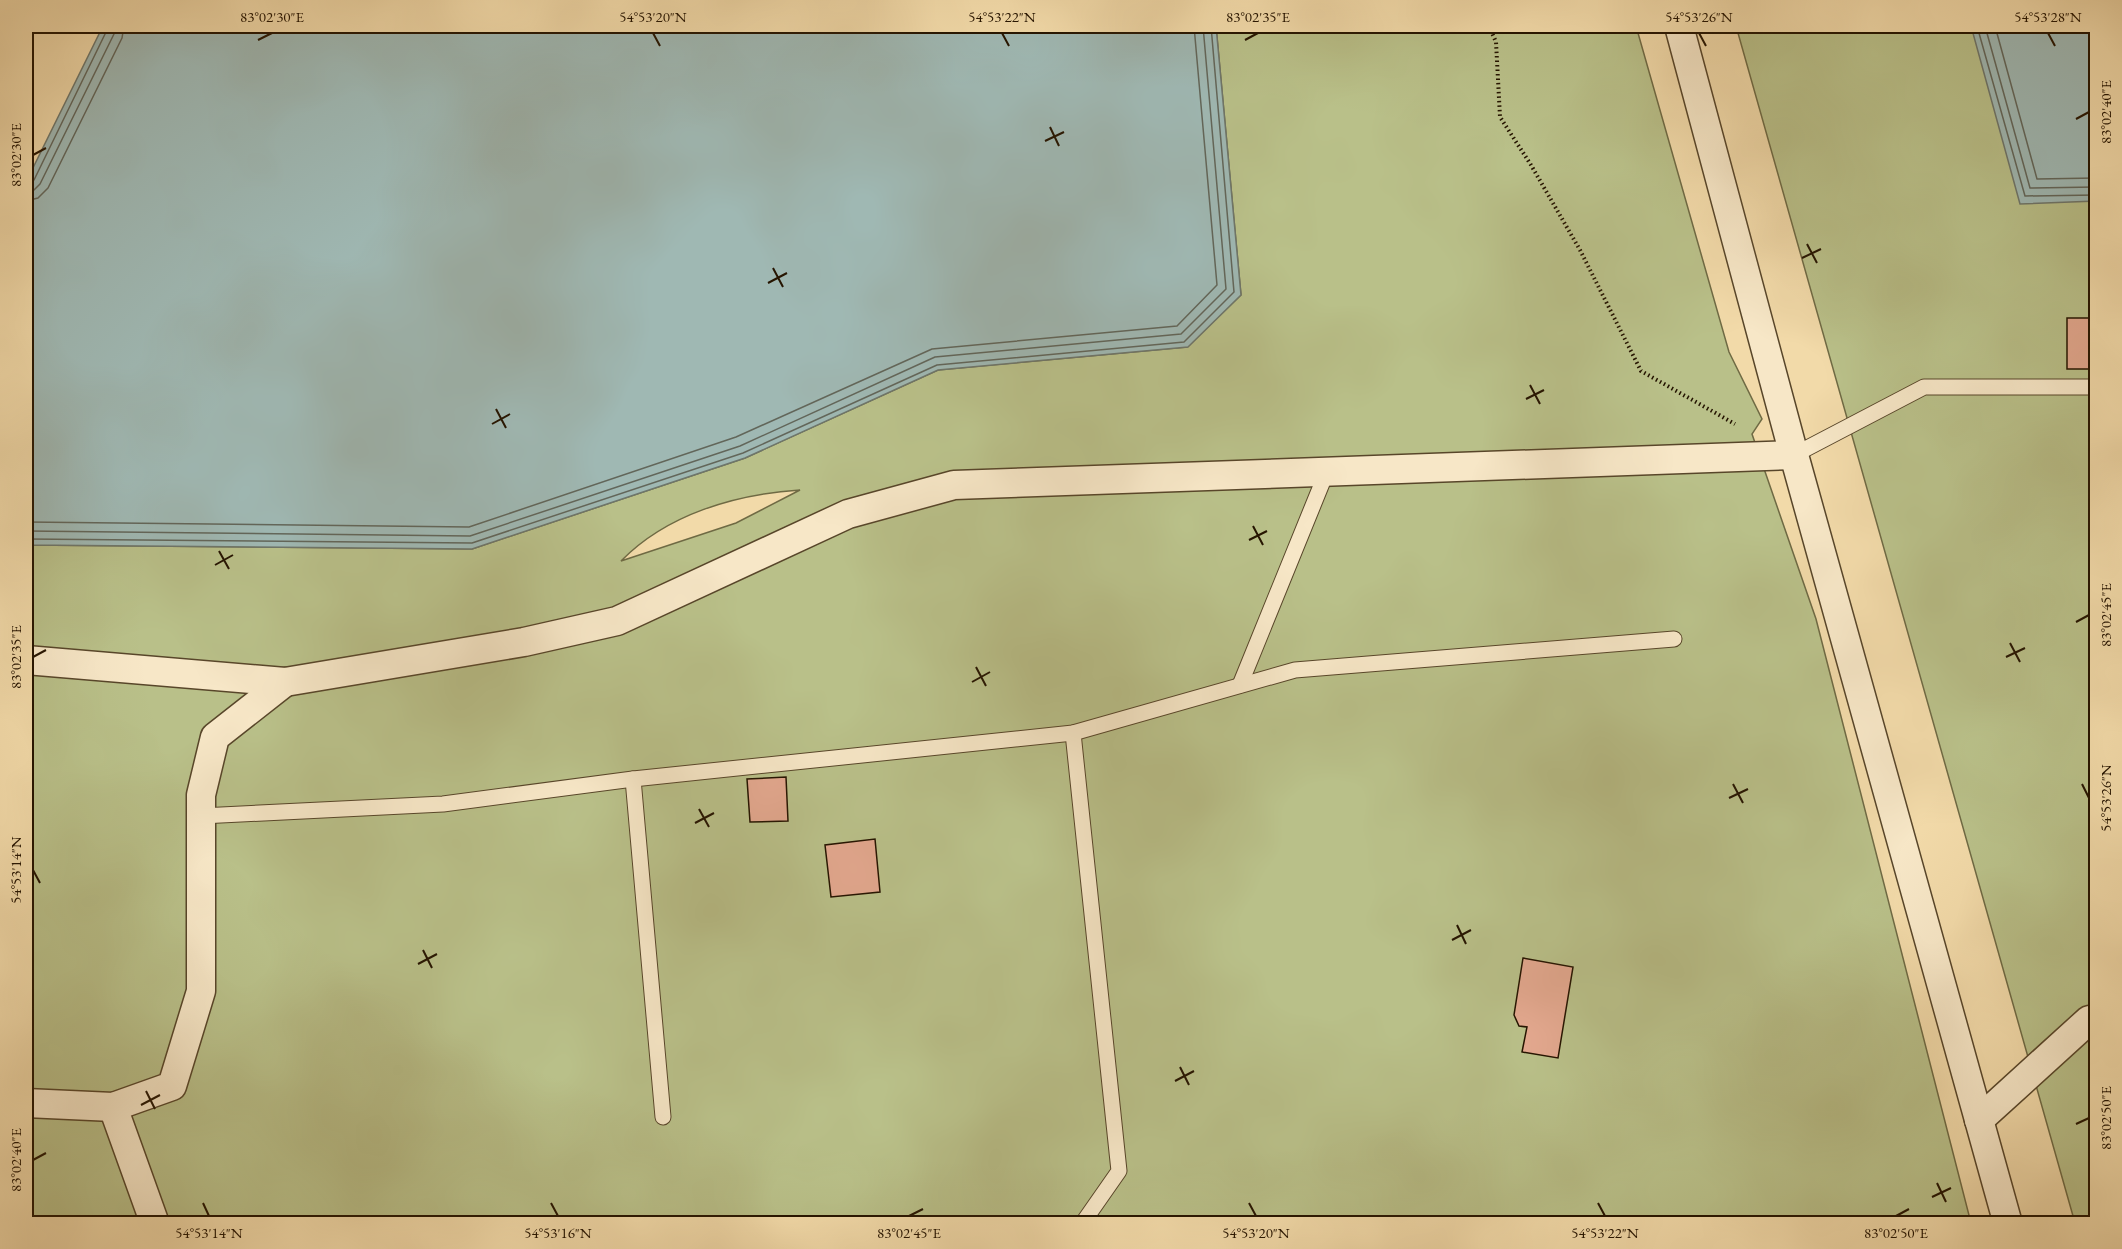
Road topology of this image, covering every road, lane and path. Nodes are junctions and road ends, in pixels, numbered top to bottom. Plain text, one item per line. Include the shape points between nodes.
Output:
1 (1489, 26) edge
2 (1679, 26) edge
3 (2097, 387) edge
4 (1736, 424) dead end
5 (1794, 455) junction
6 (1327, 471) junction
7 (1674, 639) dead end
8 (26, 660) edge
9 (285, 682) junction
10 (1240, 685) junction
11 (1073, 733) junction
12 (633, 779) junction
13 (201, 816) junction
14 (2097, 1019) edge
15 (26, 1103) edge
16 (113, 1107) junction
17 (663, 1117) dead end
18 (1979, 1120) junction
19 (155, 1224) edge
20 (1082, 1224) edge
21 (2008, 1224) edge

1 - 4 path via 1496,42 1500,117 1580,250 1641,371
2 - 5 street
3 - 5 lane via 1924,387
5 - 6 street
5 - 18 street
6 - 9 street via 954,485 848,514 617,621 524,642
6 - 10 lane
7 - 10 lane via 1295,670
8 - 9 street
9 - 13 street via 215,737 201,795
10 - 11 lane
11 - 12 lane
11 - 20 lane via 1119,1171
12 - 13 lane via 443,804
12 - 17 lane
13 - 16 street via 201,991 172,1086
14 - 18 street via 2089,1020
15 - 16 street
16 - 19 street
18 - 21 street

